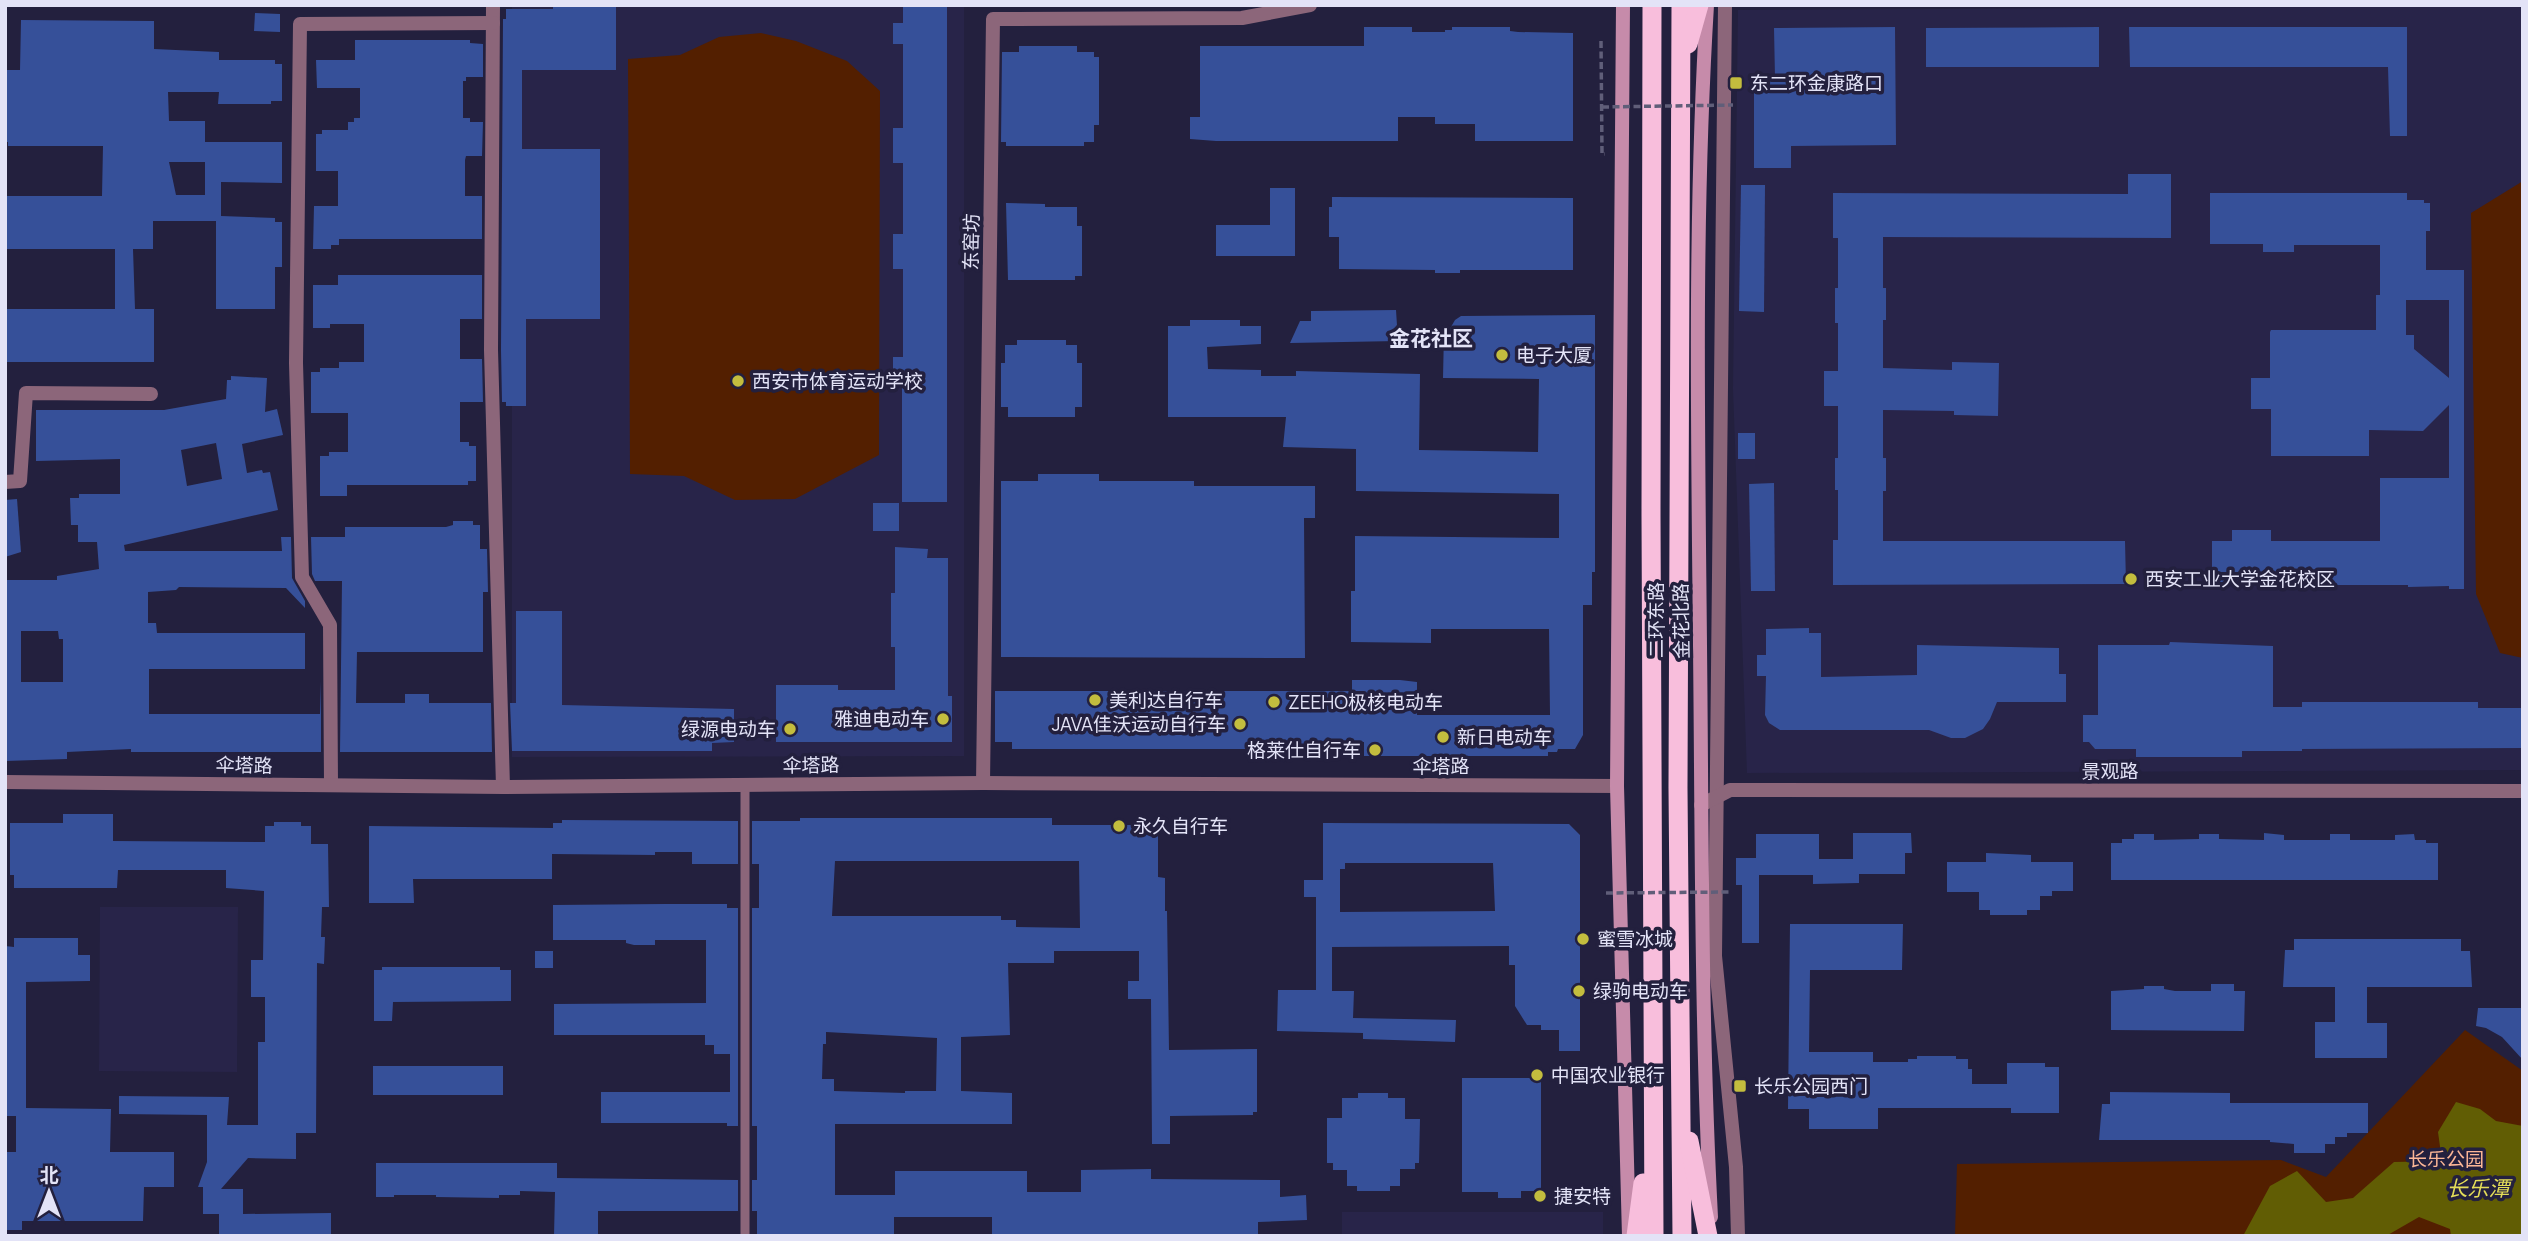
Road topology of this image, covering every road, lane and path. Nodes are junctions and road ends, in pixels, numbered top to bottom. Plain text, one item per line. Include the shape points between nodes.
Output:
1 (493, 5) edge
2 (1310, 5) edge
3 (1623, 5) edge
4 (1652, 5) edge
5 (1681, 5) edge
6 (1699, 5) edge
7 (1707, 5) edge
8 (1725, 5) edge
9 (493, 23) junction
10 (1601, 41) dead end
11 (1682, 61) junction
12 (1733, 106) dead end
13 (1602, 107) junction
14 (1602, 154) dead end
15 (151, 394) dead end
16 (5, 482) edge
17 (5, 782) edge
18 (983, 783) junction
19 (331, 785) junction
20 (745, 785) junction
21 (1617, 786) junction
22 (503, 787) junction
23 (2523, 791) edge
24 (1716, 797) junction
25 (1700, 805) junction
26 (1731, 892) dead end
27 (1606, 893) dead end
28 (1655, 1099) junction
29 (1680, 1099) junction
30 (745, 1236) edge
31 (1629, 1236) edge
32 (1636, 1236) edge
33 (1654, 1236) edge
34 (1682, 1236) edge
35 (1710, 1236) edge
36 (1738, 1236) edge

1 - 9 street
2 - 18 street, 东窑坊 via 1242,18 993,19
3 - 21 main road
4 - 28 highway, 二环东路
5 - 11 highway, 二环东路
6 - 11 highway
7 - 25 main road, 金花北路 via 1700,126
8 - 24 street
9 - 19 street via 300,24 296,363 302,577 330,625
9 - 22 street via 491,350
10 - 13 path
11 - 29 highway, 二环东路
12 - 13 path, bridge
13 - 14 path
15 - 16 street via 26,393 20,481
17 - 19 street, 伞塔路
18 - 20 street, 伞塔路
18 - 21 street, 伞塔路
19 - 22 street, 伞塔路
20 - 22 street, 伞塔路
20 - 30 lane
21 - 31 main road
23 - 24 street, 景观路 via 1730,790
24 - 25 street, 景观路
24 - 36 street via 1714,956 1736,1167
25 - 35 main road, 金花北路
26 - 27 path, bridge
28 - 32 highway
28 - 33 highway, 二环东路
29 - 34 highway, 二环东路
29 - 35 highway

